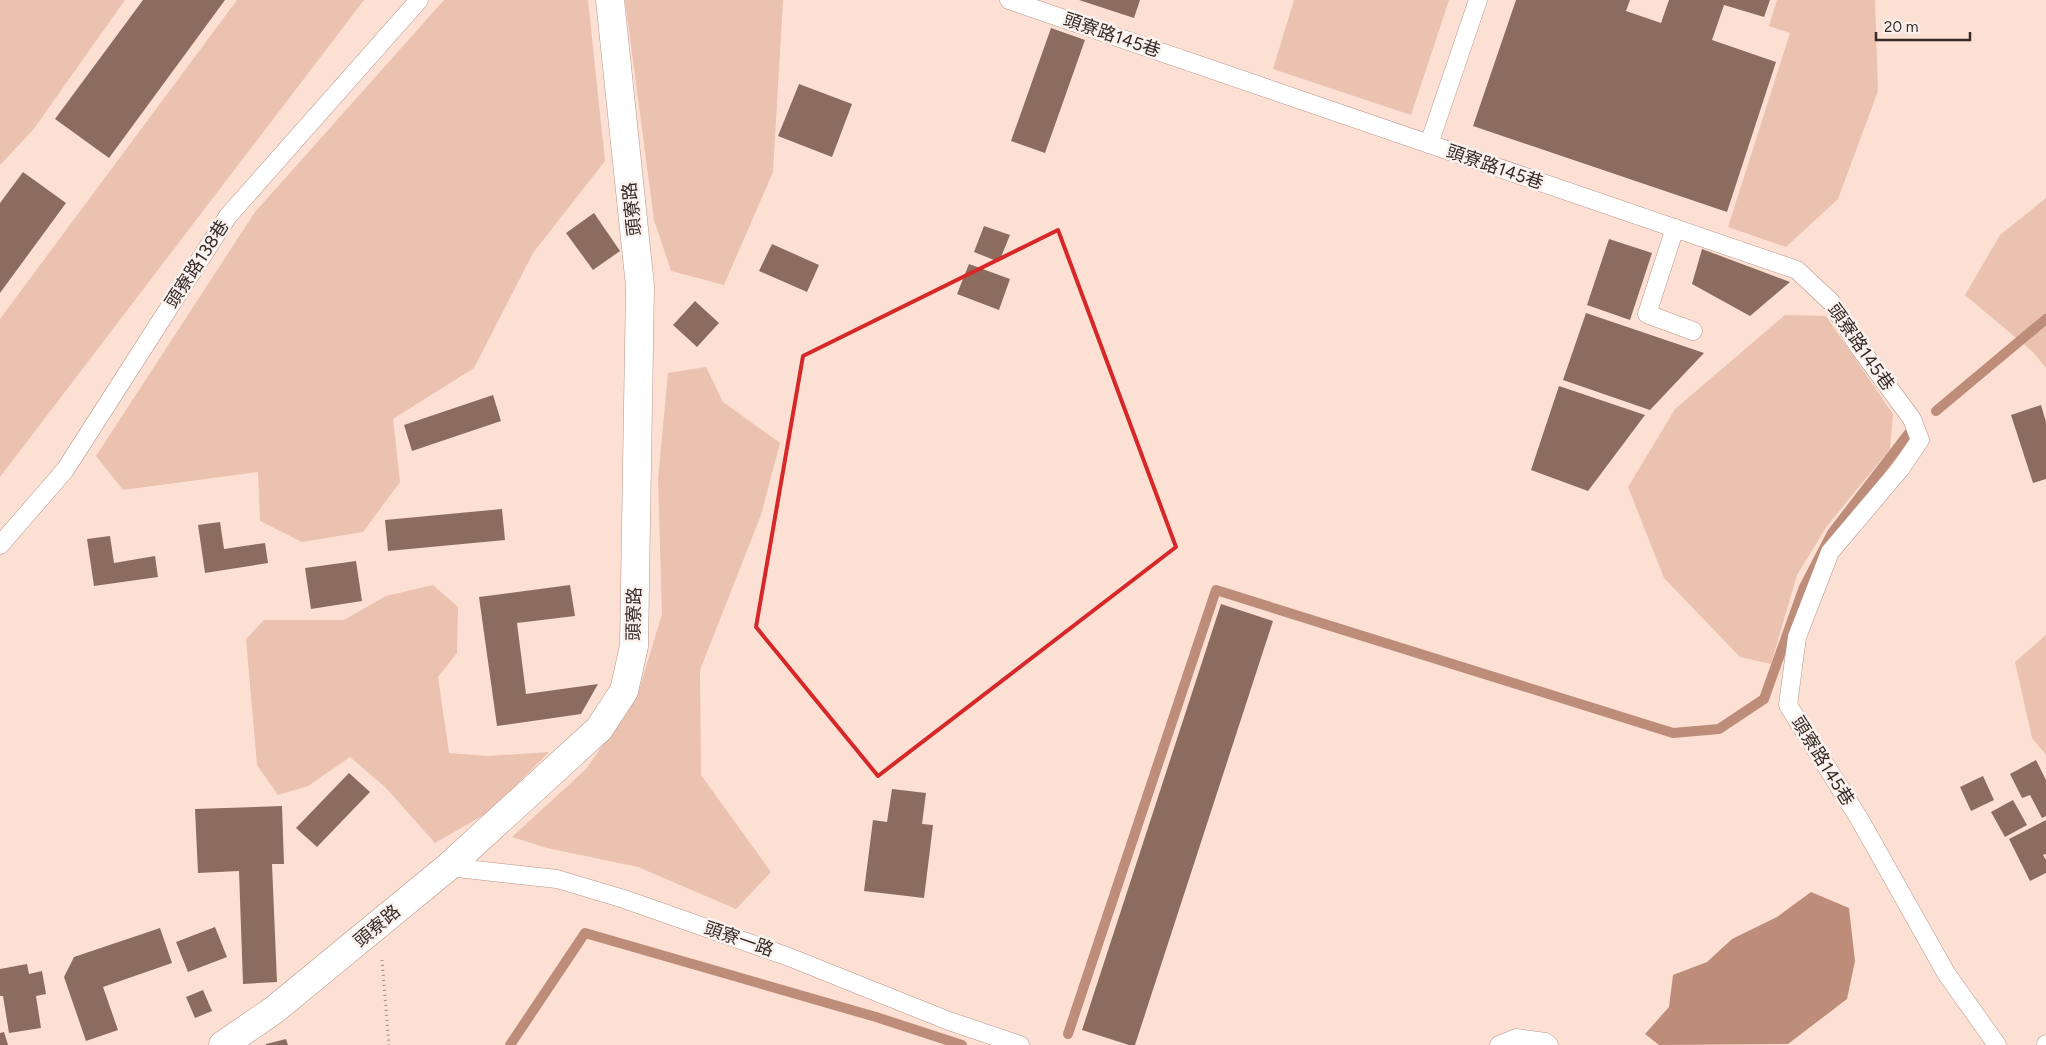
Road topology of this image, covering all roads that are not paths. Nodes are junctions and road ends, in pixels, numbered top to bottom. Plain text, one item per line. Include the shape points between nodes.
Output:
1 (418, 0) edge
2 (610, 0) edge
3 (1009, 0) edge
4 (1478, 0) edge
5 (1429, 144) junction
6 (1675, 228) junction
7 (1693, 331) dead end
8 (0, 545) edge
9 (448, 867) junction
10 (223, 1045) edge
11 (1020, 1045) edge
12 (1498, 1045) edge
13 (1549, 1045) edge
14 (1997, 1045) edge

1 - 8 lane, 頭寮路138巷 via 228,216 65,470
2 - 9 street, 頭寮路 via 640,286 634,646 624,691 599,729
3 - 5 lane, 頭寮路145巷
4 - 5 lane
5 - 6 lane, 頭寮路145巷
6 - 7 lane via 1647,314
6 - 14 lane, 頭寮路145巷 via 1796,270 1832,303 1859,347 1912,419 1920,440 1901,468 1830,552 1797,638 1788,705 1860,820 1946,973
9 - 10 street, 頭寮路 via 274,1010
9 - 11 lane, 頭寮一路 via 557,879 624,899 789,957 949,1021
12 - 13 lane via 1516,1038

